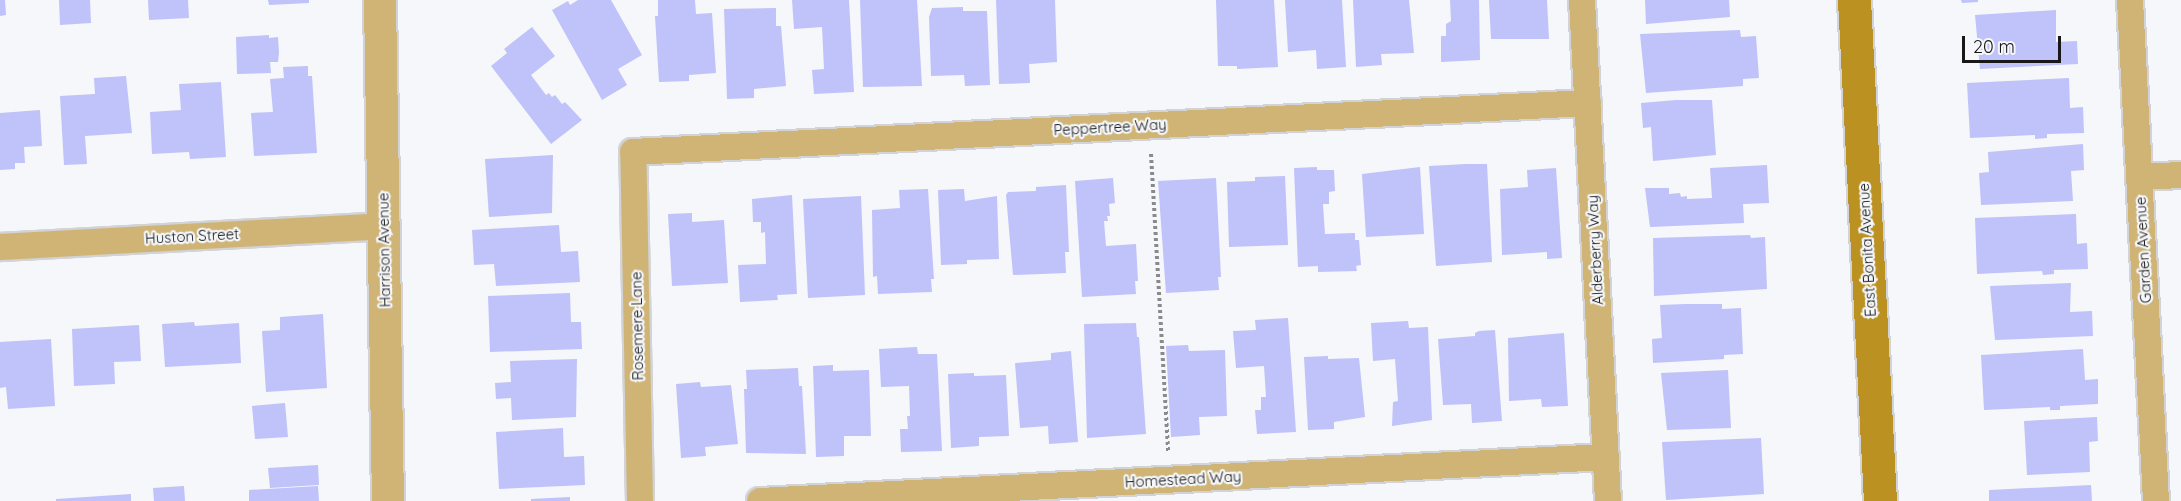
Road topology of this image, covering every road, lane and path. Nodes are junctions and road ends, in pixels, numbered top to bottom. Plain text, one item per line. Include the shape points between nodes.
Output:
1 (380, 0) edge
2 (1582, 0) edge
3 (1854, 0) edge
4 (2130, 0) edge
5 (1588, 103) junction
6 (1150, 125) junction
7 (633, 152) joint
8 (2181, 175) edge
9 (2139, 177) junction
10 (383, 226) junction
11 (0, 247) edge
12 (1606, 458) junction
13 (1169, 480) junction
14 (388, 501) edge
15 (640, 501) edge
16 (760, 501) edge
17 (1608, 501) edge
18 (1880, 501) edge
19 (2156, 501) edge

1 - 10 street, Harrison Avenue
2 - 5 street, Alderberry Way
3 - 18 main road, East Bonita Avenue
4 - 9 street, Garden Avenue
5 - 6 street, Peppertree Way
5 - 12 street, Alderberry Way
6 - 7 street, Peppertree Way
6 - 13 path
7 - 15 street, Rosemere Lane
8 - 9 street
9 - 19 street, Garden Avenue
10 - 11 street, Huston Street
10 - 14 street, Harrison Avenue
12 - 13 street, Homestead Way
12 - 17 street, Alderberry Way
13 - 16 street, Homestead Way

